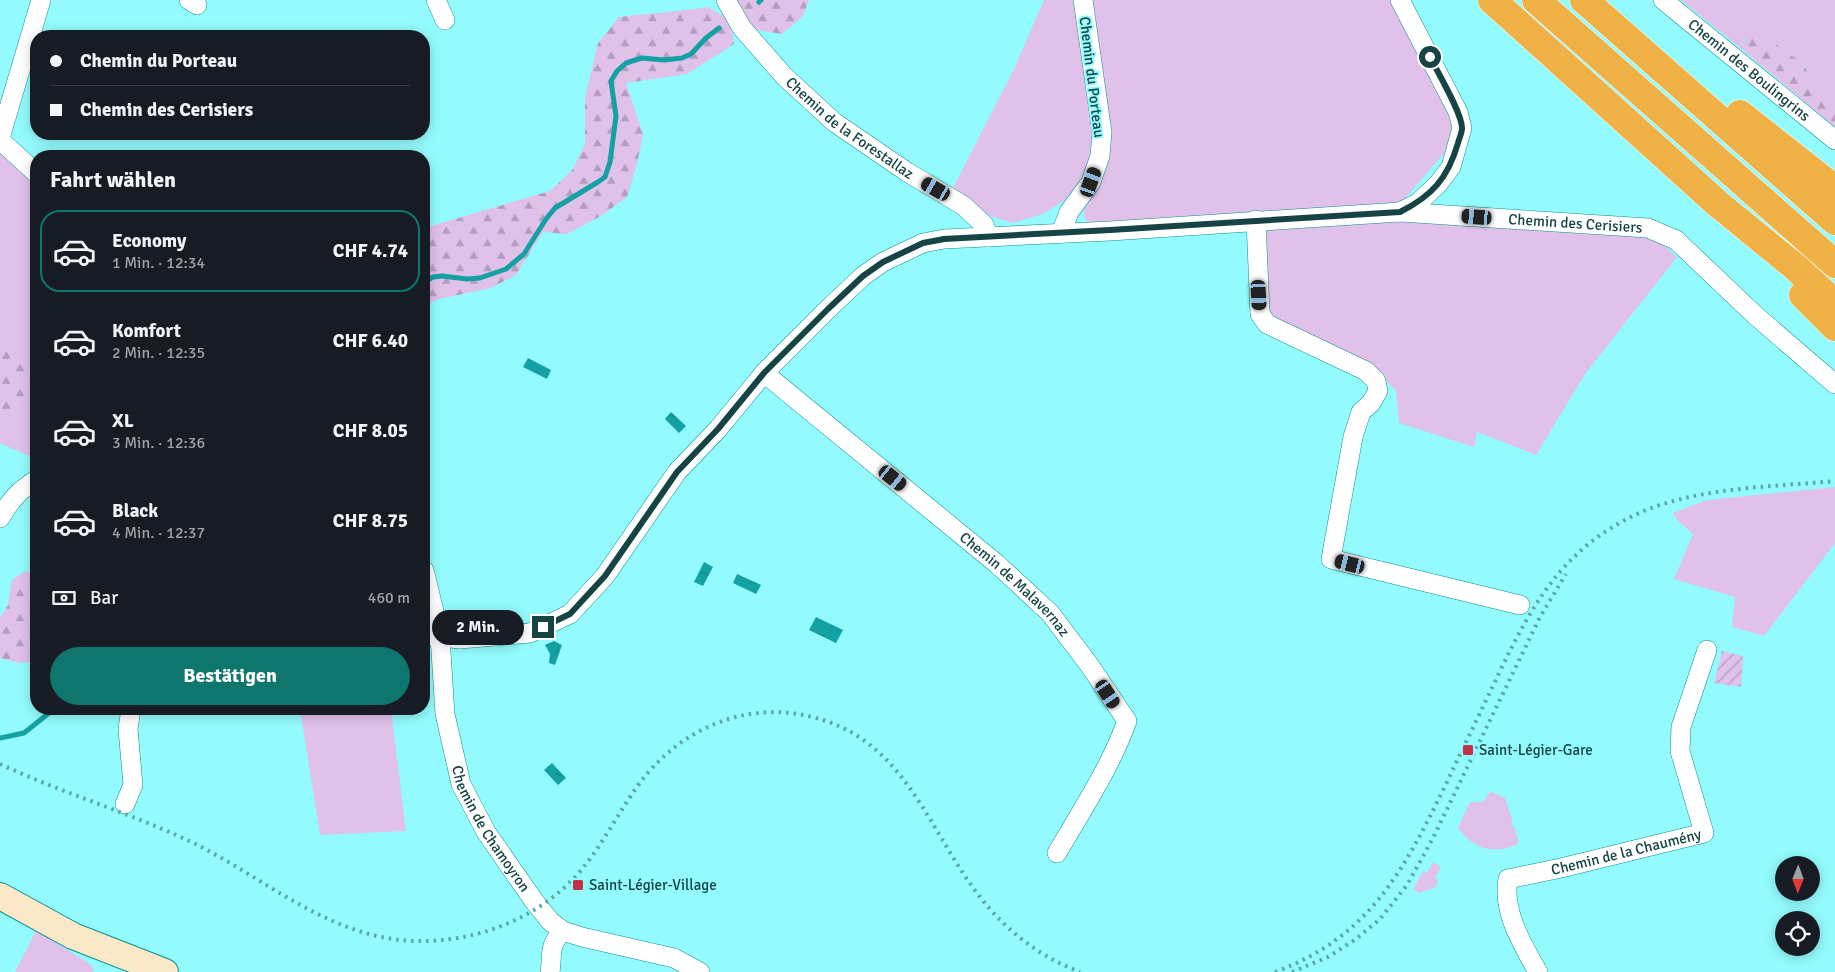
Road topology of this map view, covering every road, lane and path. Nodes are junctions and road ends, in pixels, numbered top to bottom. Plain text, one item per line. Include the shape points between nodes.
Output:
1 (41, 0) edge
2 (436, 0) edge
3 (726, 0) edge
4 (1083, 0) edge
5 (1400, 0) edge
6 (1492, 0) edge
7 (1536, 0) edge
8 (1584, 0) edge
9 (1593, 0) edge
10 (1664, 0) edge
11 (445, 20) dead end
12 (32, 30) edge
13 (30, 37) edge
14 (0, 139) edge
15 (1835, 140) edge
16 (30, 167) edge
17 (1835, 189) edge
18 (1718, 204) junction
19 (1400, 212) junction
20 (1256, 220) junction
21 (1835, 221) edge
22 (1061, 233) junction
23 (989, 237) junction
24 (1835, 264) edge
25 (1835, 304) edge
26 (1835, 328) edge
27 (764, 373) junction
28 (1835, 384) edge
29 (30, 484) edge
30 (0, 518) edge
31 (1520, 605) dead end
32 (430, 619) edge
33 (432, 635) edge
34 (1707, 650) dead end
35 (130, 715) edge
36 (125, 804) dead end
37 (1057, 853) dead end
38 (0, 896) edge
39 (563, 931) junction
40 (165, 972) edge
41 (550, 972) edge
42 (700, 972) edge
43 (1538, 972) edge

1 - 12 street
2 - 11 street
3 - 23 street, Chemin de la Forestallaz via 742,28 784,76 834,122 964,206 984,225
4 - 22 street, Chemin du Porteau via 1102,132 1100,156 1091,182 1070,212
5 - 19 street via 1458,112 1462,128 1451,167 1418,203
6 - 18 highway
7 - 24 highway
8 - 21 highway
9 - 17 highway
10 - 15 street, Chemin des Boulingrins
13 - 14 street
14 - 16 street
18 - 25 highway
18 - 26 highway
19 - 20 street, Chemin des Cerisiers
19 - 28 street, Chemin des Cerisiers via 1648,228 1676,240 1756,316
20 - 22 street, Chemin des Cerisiers
20 - 31 street via 1260,314 1267,324 1366,371 1376,381 1378,390 1361,412 1353,437 1331,559
22 - 23 street, Chemin des Cerisiers
23 - 27 street, Chemin des Cerisiers via 923,243 883,262 863,276
27 - 33 street, Chemin des Cerisiers via 677,472 605,576 570,614 530,633 474,638
27 - 37 street, Chemin de Malavernaz via 997,564 1050,613 1127,721 1118,746
29 - 30 street via 20,490
32 - 33 street, Chemin de Chamoyron
33 - 39 street, Chemin de Chamoyron via 461,784 486,832 534,901
34 - 43 street, Chemin de la Chaumény via 1681,727 1680,751 1704,833 1508,879 1508,908
35 - 36 street via 128,729 133,785
38 - 40 main road via 73,936
39 - 41 street via 554,940
39 - 42 street, Chemin de Chamoyron via 674,958

